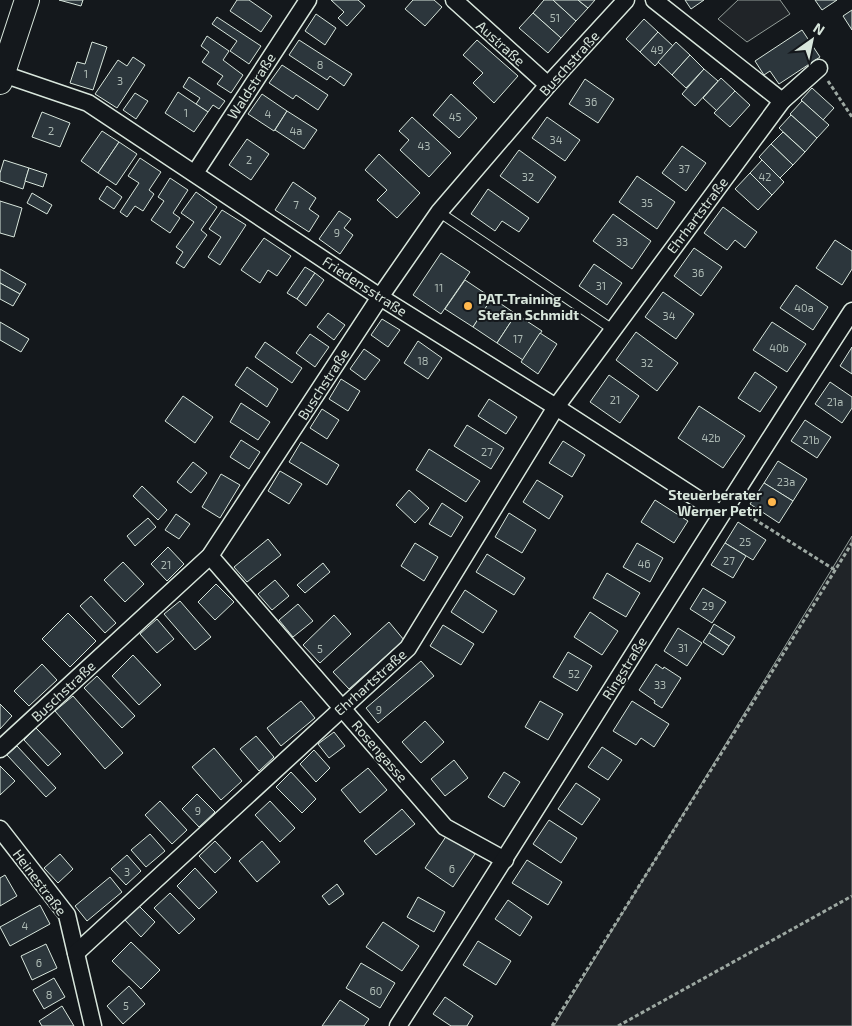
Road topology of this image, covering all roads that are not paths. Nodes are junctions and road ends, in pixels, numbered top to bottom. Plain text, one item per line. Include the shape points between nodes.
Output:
1 (27, 0) edge
2 (308, 0) edge
3 (454, 0) edge
4 (626, 0) edge
5 (654, 0) edge
6 (819, 68) road end
7 (2, 78) edge
8 (548, 85) junction
9 (782, 101) junction
10 (195, 173) junction
11 (440, 212) junction
12 (380, 297) junction
13 (852, 311) edge
14 (612, 328) junction
15 (556, 407) junction
16 (724, 508) junction
17 (210, 556) junction
18 (342, 707) junction
19 (0, 749) edge
20 (0, 829) edge
21 (505, 860) junction
22 (76, 953) junction
23 (93, 1026) edge
24 (398, 1026) edge

1 - 7 main road
2 - 10 street, Waldstraße
3 - 8 street, Austraße
4 - 8 street, Buschstraße
5 - 9 street
6 - 9 street, Ehrhartstraße
7 - 10 street, Friedensstraße via 88,103
8 - 11 street, Buschstraße
9 - 14 street, Ehrhartstraße
10 - 12 street, Friedensstraße
11 - 12 street, Buschstraße
11 - 14 lane
12 - 15 street, Friedensstraße
12 - 17 street, Buschstraße
13 - 16 street, Ringstraße
14 - 15 street, Ehrhartstraße
15 - 16 street, Friedensstraße
15 - 18 street, Ehrhartstraße via 408,648
16 - 21 street, Ringstraße
17 - 18 street, Rosengasse
17 - 19 street, Buschstraße
18 - 21 street, Rosengasse via 445,827
18 - 22 street, Ehrhartstraße
20 - 22 street, Heinestraße via 67,915
21 - 24 street, Ringstraße
22 - 23 street, Heinestraße

